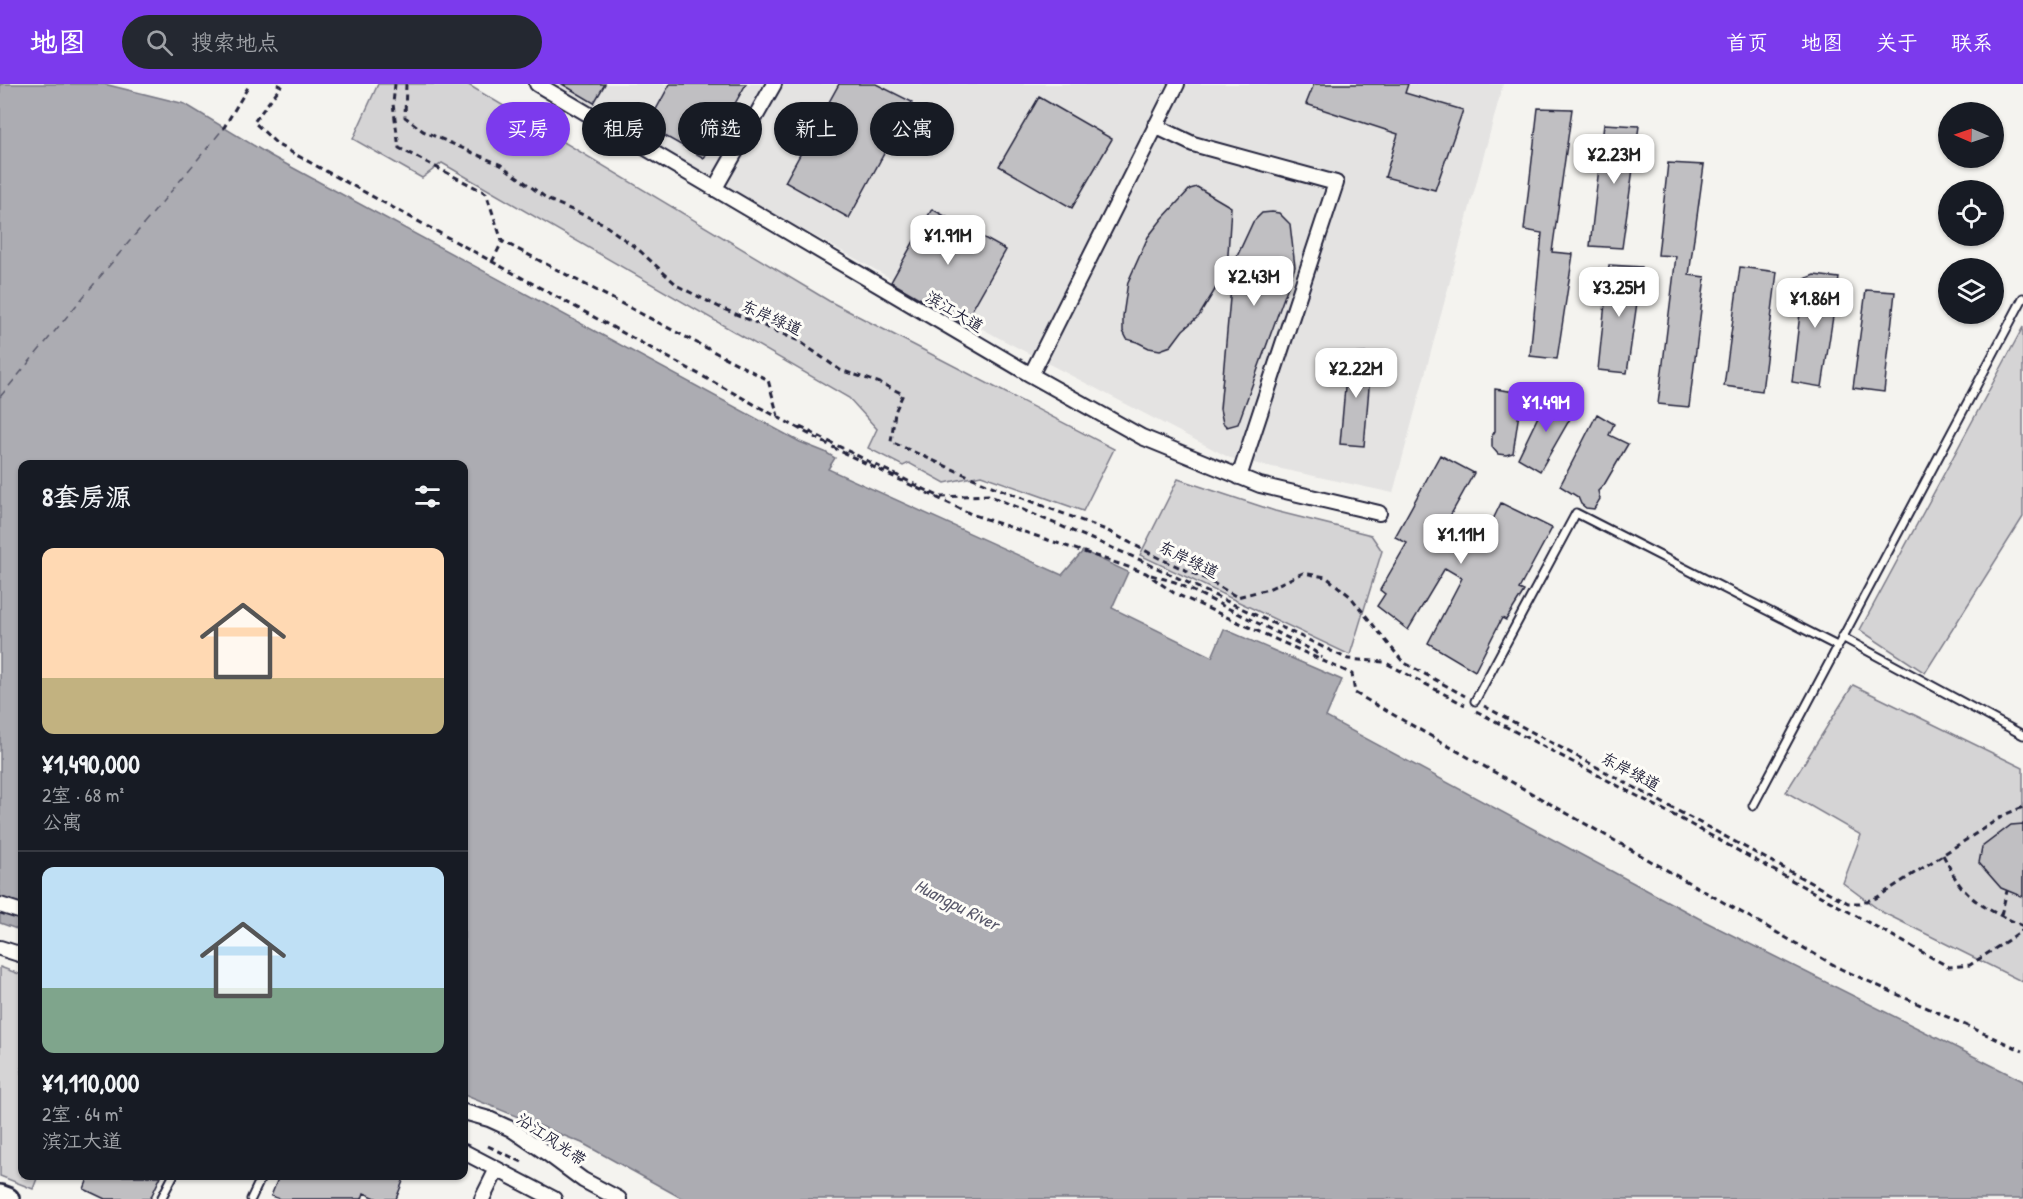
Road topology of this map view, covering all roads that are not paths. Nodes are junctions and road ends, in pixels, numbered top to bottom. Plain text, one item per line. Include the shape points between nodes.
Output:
1 (537, 84) edge
2 (774, 84) edge
3 (1177, 84) edge
4 (1155, 126) junction
5 (715, 188) junction
6 (2023, 298) edge
7 (1031, 375) junction
8 (1239, 477) junction
9 (1379, 513) dead end
10 (1842, 637) junction
11 (1837, 646) junction
12 (1475, 701) road end
13 (2023, 735) edge
14 (1753, 806) dead end
15 (0, 905) edge
16 (18, 911) edge
17 (0, 948) edge
18 (18, 954) edge
19 (468, 1113) edge
20 (468, 1154) edge
21 (497, 1169) junction
22 (171, 1180) edge
23 (260, 1180) edge
24 (0, 1196) edge
25 (8, 1199) edge
26 (161, 1199) edge
27 (251, 1199) edge
28 (482, 1199) edge
29 (554, 1199) edge
30 (619, 1199) edge

1 - 5 street, 滨江大道
2 - 5 street
3 - 4 street
4 - 7 street
4 - 8 street via 1193,144 1336,183
5 - 7 street, 滨江大道
6 - 10 lane
7 - 8 street, 滨江大道 via 1142,437
8 - 9 street, 滨江大道
10 - 11 lane
10 - 13 lane
11 - 12 lane via 1576,513
11 - 14 lane
15 - 16 street
17 - 18 street
19 - 30 street, 沿江风光带 via 512,1129 583,1180
20 - 21 street
21 - 28 street
21 - 29 street
22 - 26 lane
23 - 27 lane
24 - 25 main road

